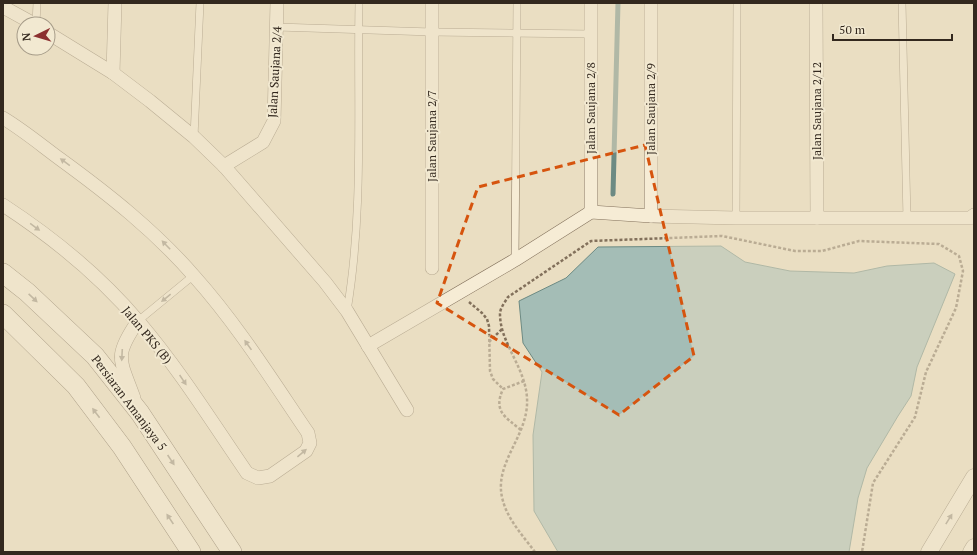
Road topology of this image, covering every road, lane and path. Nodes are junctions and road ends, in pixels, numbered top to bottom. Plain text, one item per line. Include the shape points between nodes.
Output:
1 (37, 3) edge
2 (115, 3) edge
3 (200, 3) edge
4 (278, 3) edge
5 (359, 3) edge
6 (432, 3) edge
7 (517, 3) edge
8 (592, 3) edge
9 (651, 3) edge
10 (737, 3) edge
11 (816, 3) edge
12 (902, 3) edge
13 (3, 7) edge
14 (20, 16) edge
15 (36, 16) edge
16 (277, 27) junction
17 (358, 29) junction
18 (432, 32) junction
19 (517, 34) junction
20 (591, 34) junction
21 (56, 38) edge
22 (113, 73) junction
23 (3, 118) edge
24 (194, 137) junction
25 (224, 166) junction
26 (3, 205) edge
27 (591, 212) junction
28 (651, 216) junction
29 (974, 216) edge
30 (736, 218) junction
31 (817, 218) junction
32 (907, 219) junction
33 (515, 260) junction
34 (432, 268) dead end
35 (3, 273) edge
36 (194, 275) junction
37 (459, 293) junction
38 (347, 311) junction
39 (3, 314) edge
40 (138, 321) junction
41 (502, 329) junction
42 (489, 342) junction
43 (368, 346) junction
44 (524, 381) junction
45 (503, 389) junction
46 (407, 410) dead end
47 (140, 413) junction
48 (521, 430) junction
49 (974, 477) edge
50 (974, 547) edge
51 (191, 552) edge
52 (232, 552) edge
53 (535, 552) edge
54 (862, 552) edge
55 (929, 552) edge
56 (971, 552) edge

1 - 15 lane
2 - 22 street
3 - 24 lane
4 - 16 street, Jalan Saujana 2/4
5 - 17 lane
6 - 18 street, Jalan Saujana 2/7
7 - 19 lane
8 - 20 street, Jalan Saujana 2/8
9 - 28 street, Jalan Saujana 2/9
10 - 30 lane
11 - 31 street, Jalan Saujana 2/12
12 - 32 lane
13 - 14 street
16 - 17 lane
16 - 25 street, Jalan Saujana 2/4 via 274,121 263,142
17 - 18 lane
17 - 38 lane via 358,205 353,275
18 - 19 lane
18 - 34 street, Jalan Saujana 2/7
19 - 20 lane
19 - 33 lane
20 - 27 street, Jalan Saujana 2/8
21 - 22 street
22 - 24 street
36 -> 23 street via 162,241 91,181
24 - 25 street
25 - 38 street
26 -> 40 street, Jalan PKS (B) via 53,241 93,275
27 - 28 street
27 - 33 street
28 - 30 street
29 - 32 street
30 - 31 street
31 - 32 street
33 - 37 street
35 -> 47 main road, Persiaran Amanjaya 5 via 95,356
36 -> 40 lane
40 -> 36 street, Jalan PKS (B) via 178,371 247,473 258,478 270,476 306,451 310,443 308,433 246,342
37 - 42 path via 487,319
37 - 43 street
38 - 43 street
51 -> 39 main road via 122,447 76,386
40 -> 47 street via 125,340 120,356 124,374
41 - 42 path
41 - 44 path
41 - 54 path via 500,312 508,297 591,241 722,236 795,251 822,251 859,241 939,244 959,256 963,271 956,308 926,372 915,417 873,483
42 - 45 path via 490,371 493,379
43 - 46 street
44 - 45 path
44 - 48 path via 527,396 525,420
45 - 48 path via 499,398 502,414
47 -> 52 main road, Persiaran Amanjaya 5
48 - 53 path via 504,466 500,484 510,518
55 -> 49 street
50 - 56 street

